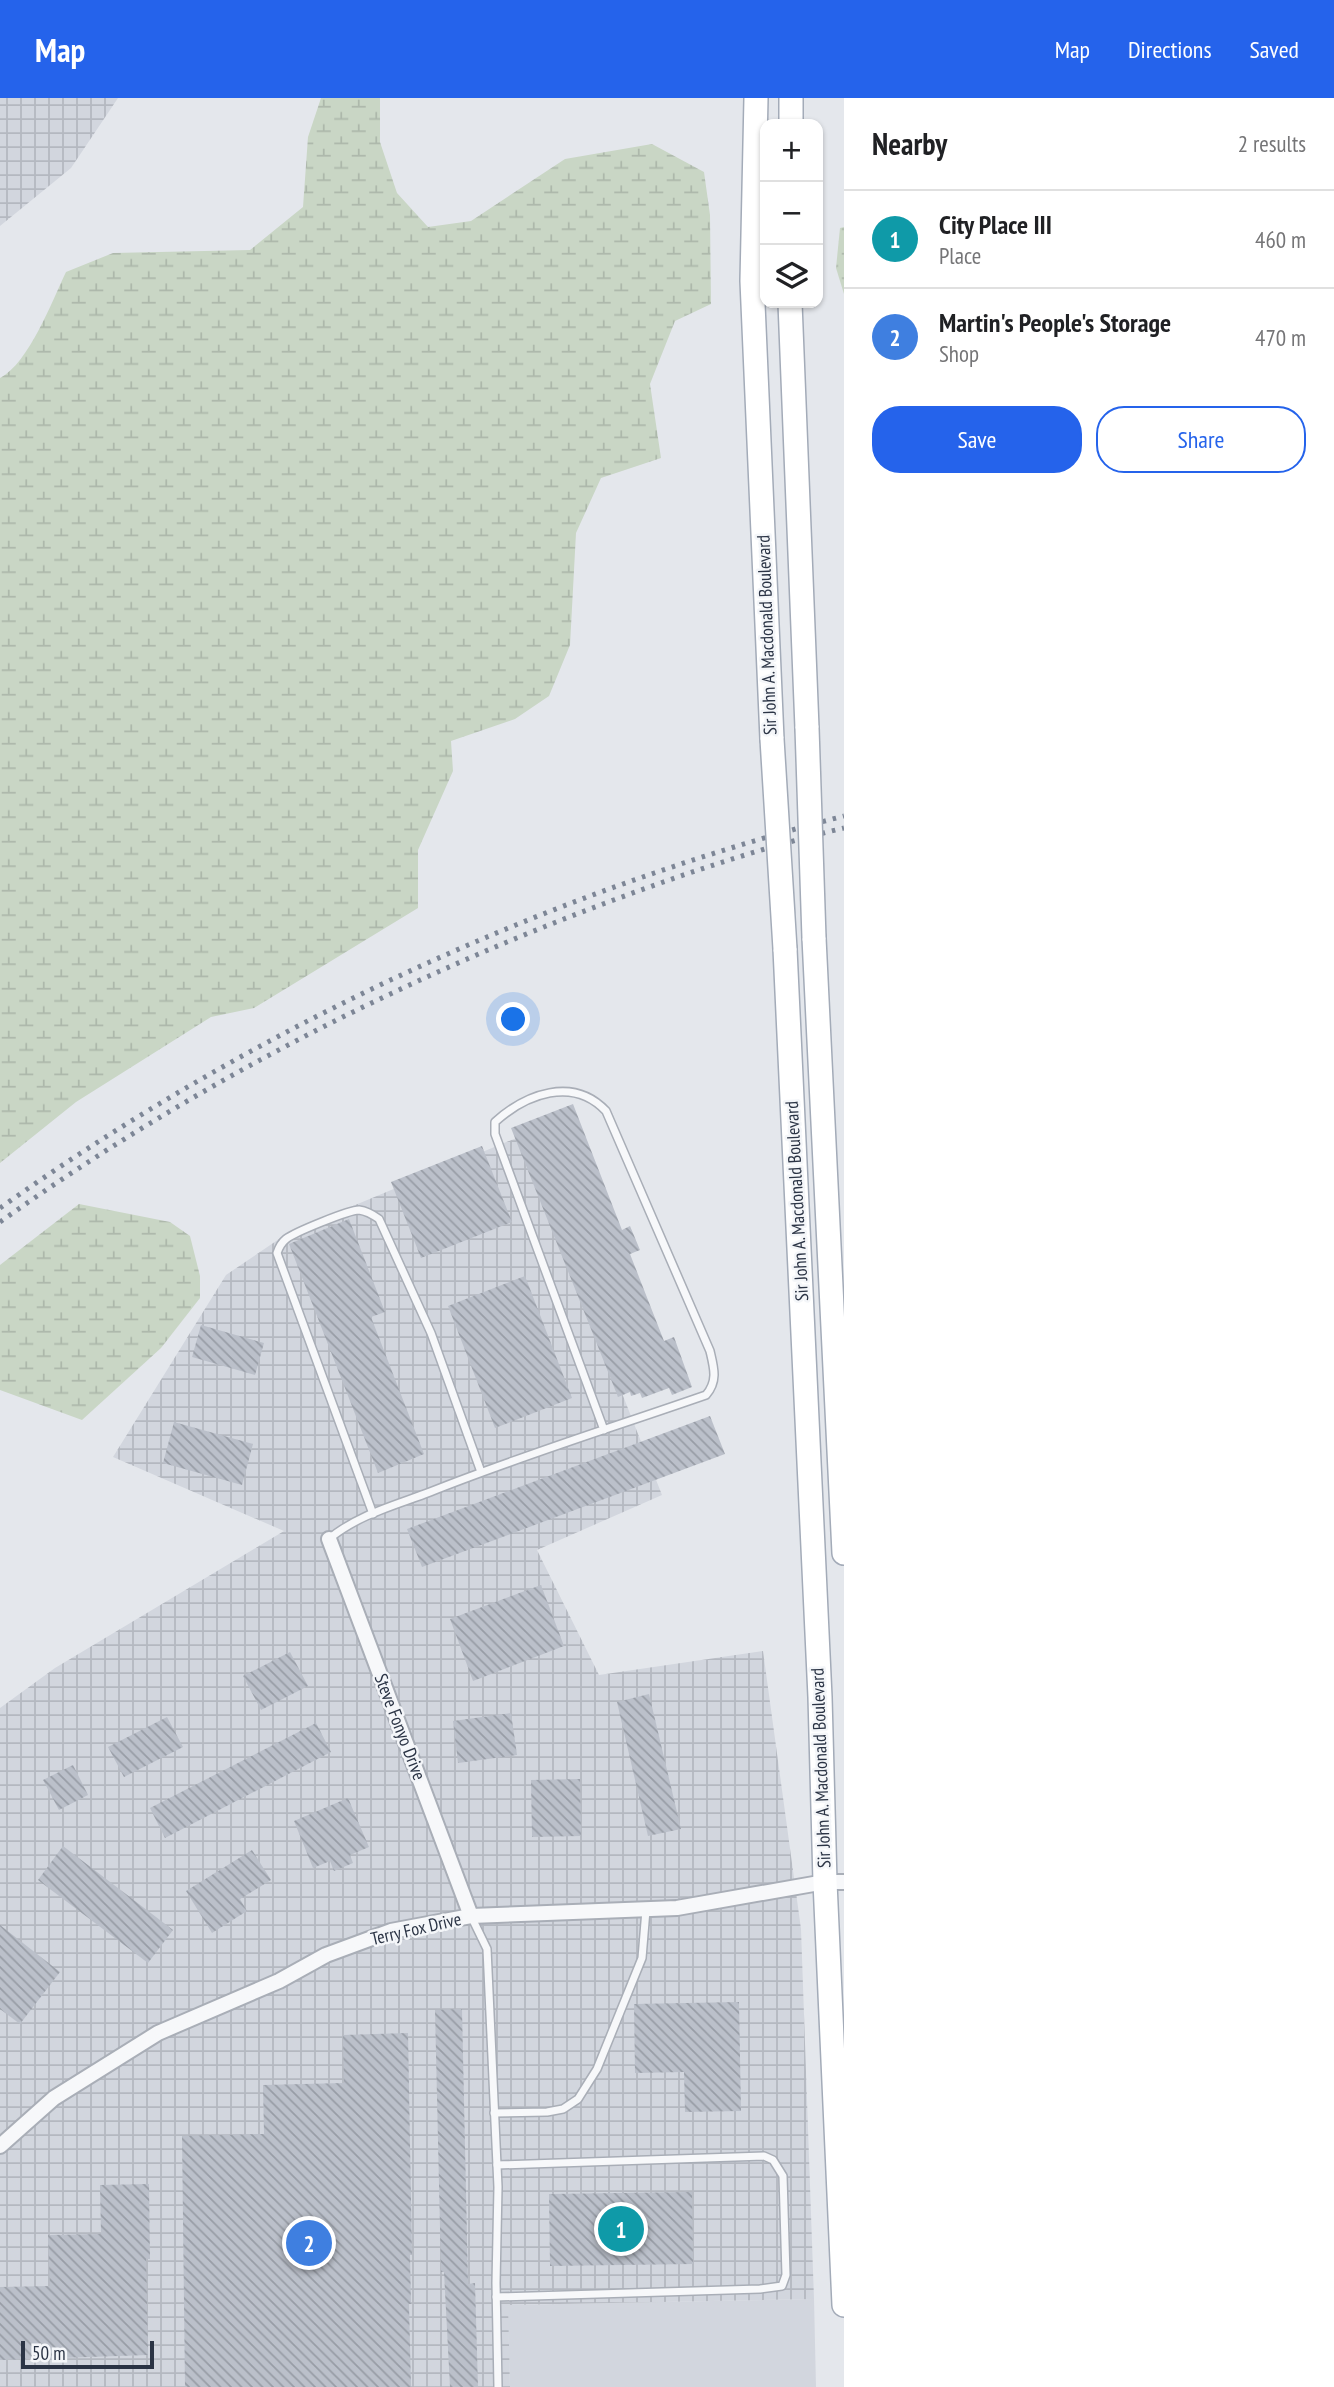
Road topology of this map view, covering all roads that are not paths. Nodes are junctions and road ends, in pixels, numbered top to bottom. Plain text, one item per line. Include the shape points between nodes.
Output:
1 (756, 98) edge
2 (791, 98) edge
3 (791, 119) edge
4 (790, 308) edge
5 (604, 1430) junction
6 (481, 1472) junction
7 (373, 1514) junction
8 (329, 1539) joint
9 (844, 1553) edge
10 (834, 1882) edge
11 (646, 1910) junction
12 (471, 1916) junction
13 (494, 2113) junction
14 (0, 2146) edge
15 (497, 2165) junction
16 (496, 2297) junction
17 (844, 2305) edge
18 (498, 2387) edge

1 - 10 main road, Sir John A. Macdonald Boulevard, bridge via 752,281 819,1684
2 - 3 main road
4 - 9 main road, Sir John A. Macdonald Boulevard, bridge
5 - 5 lane via 706,1395 715,1373 710,1351 606,1111 597,1101 565,1090 510,1109 495,1122 495,1134
5 - 6 lane
6 - 7 lane
6 - 7 lane via 430,1333 379,1219 356,1210 343,1214 287,1238 277,1253
7 - 8 lane
8 - 12 street, Steve Fonyo Drive
10 - 11 street, Terry Fox Drive
10 - 17 main road, Sir John A. Macdonald Boulevard
11 - 12 street, Terry Fox Drive
11 - 13 lane via 642,1958 597,2069 578,2099 547,2112
12 - 13 lane via 487,1949
12 - 14 street, Terry Fox Drive via 391,1931 326,1955 279,1981 158,2033 54,2098
13 - 15 lane
15 - 16 lane
15 - 16 lane via 764,2156 773,2160 783,2176 786,2275 782,2286 760,2289
16 - 18 lane

